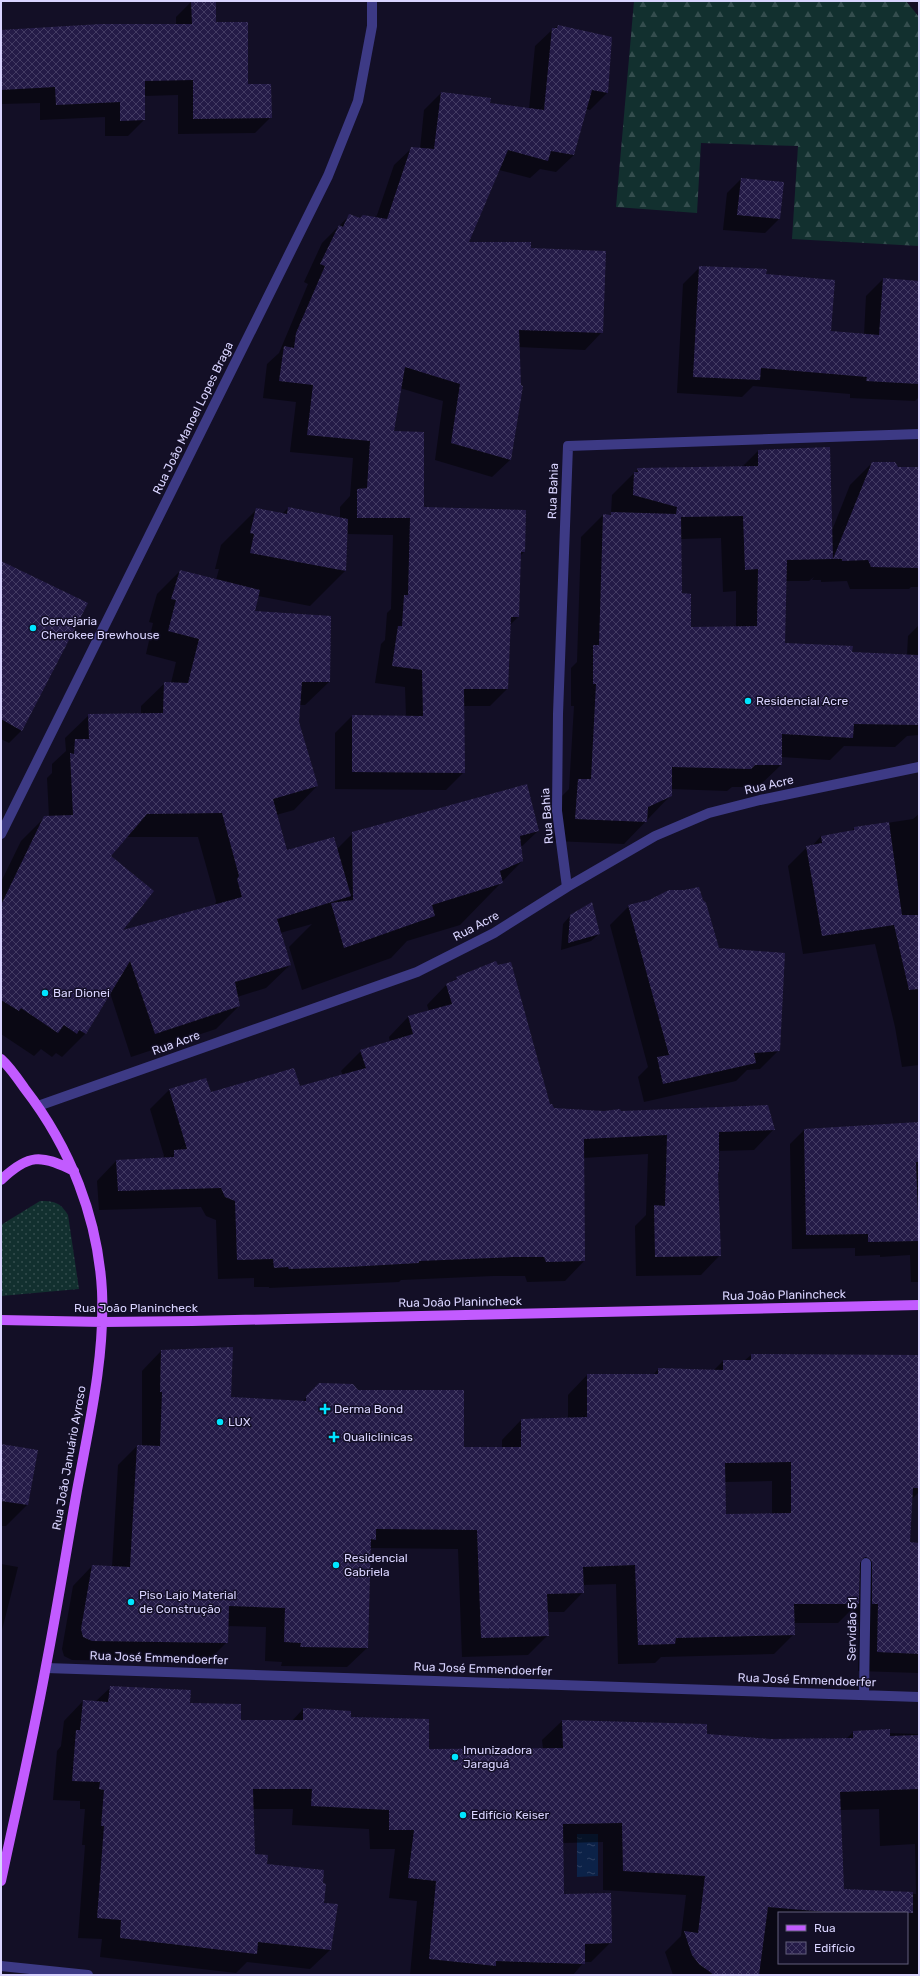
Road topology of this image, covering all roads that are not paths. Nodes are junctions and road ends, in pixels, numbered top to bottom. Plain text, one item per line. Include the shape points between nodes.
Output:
1 (372, 1) edge
2 (919, 434) edge
3 (919, 767) edge
4 (1, 834) edge
5 (567, 887) junction
6 (1, 1059) edge
7 (38, 1106) junction
8 (74, 1171) junction
9 (1, 1180) edge
10 (919, 1305) edge
11 (1, 1320) edge
12 (103, 1322) junction
13 (866, 1563) dead end
14 (46, 1668) junction
15 (864, 1695) junction
16 (919, 1697) edge
17 (1, 1881) edge
18 (1, 1966) edge
19 (88, 1975) edge

1 - 4 street, Rua João Manoel Lopes Braga via 372,26 358,101 328,176
2 - 5 street, Rua Bahia via 568,446 557,804
3 - 5 street, Rua Acre via 708,813 655,836
5 - 7 street, Rua Acre via 494,933 417,972
6 - 7 main road, Rua João Januário Ayroso
7 - 8 main road, Rua João Januário Ayroso
8 - 9 main road via 57,1163 34,1160 21,1162
8 - 12 main road, Rua João Januário Ayroso via 85,1199 94,1234 102,1289
10 - 12 main road, Rua João Planincheck
11 - 12 main road, Rua João Planincheck
12 - 14 main road, Rua João Januário Ayroso
13 - 15 street, Servidão 51
14 - 15 street, Rua José Emmendoerfer
14 - 17 main road, Rua João Januário Ayroso
15 - 16 street, Rua José Emmendoerfer
18 - 19 street

